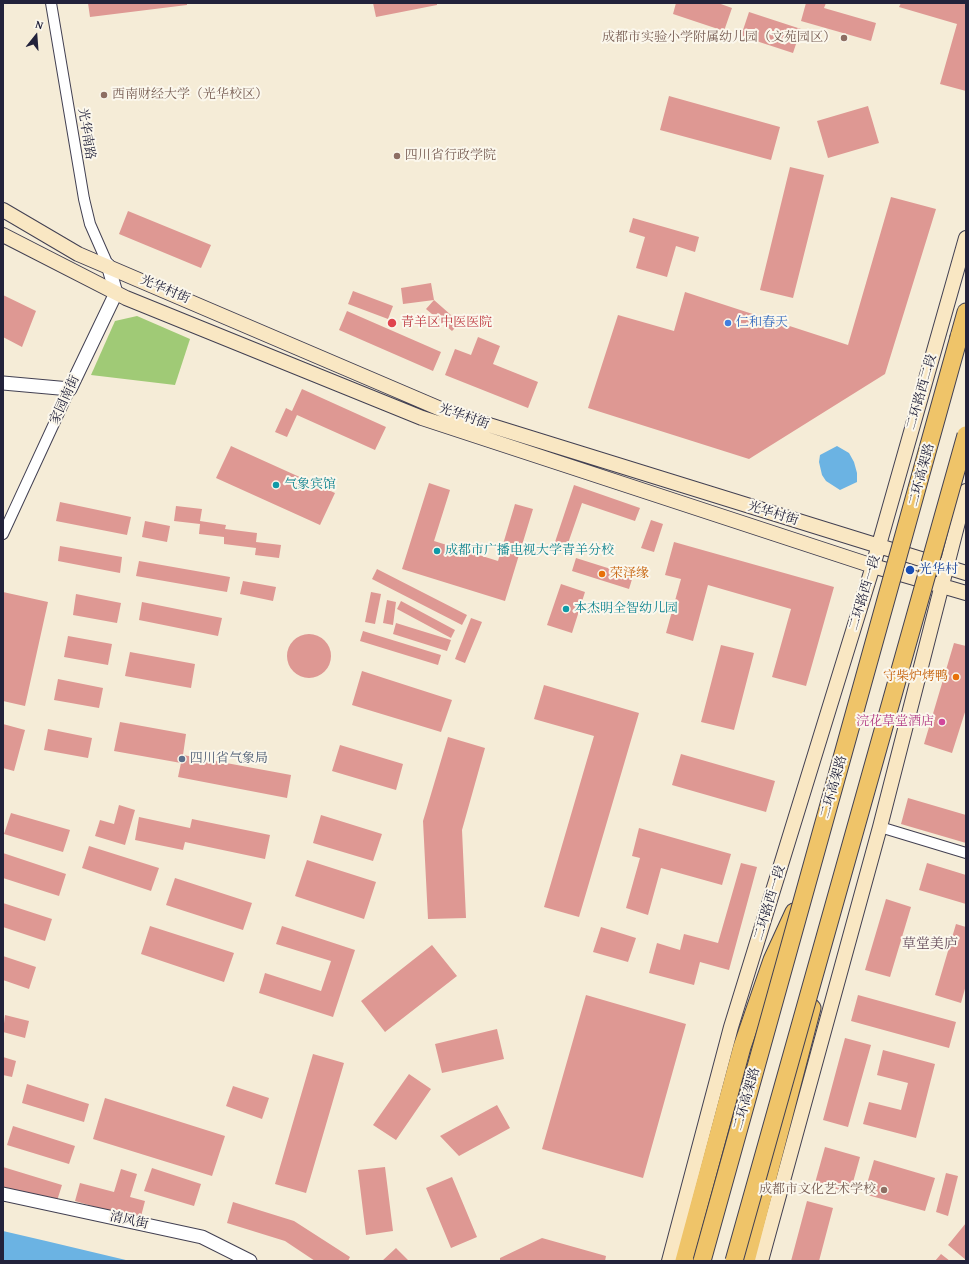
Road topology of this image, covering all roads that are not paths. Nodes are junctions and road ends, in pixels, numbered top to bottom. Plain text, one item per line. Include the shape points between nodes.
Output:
1 (52, 3) edge
2 (3, 210) edge
3 (3, 235) edge
4 (966, 238) edge
5 (108, 265) junction
6 (116, 293) junction
7 (966, 312) edge
8 (3, 383) edge
9 (70, 389) junction
10 (966, 435) edge
11 (966, 491) edge
12 (3, 534) edge
13 (879, 547) junction
14 (874, 566) junction
15 (946, 567) junction
16 (966, 573) edge
17 (941, 586) junction
18 (966, 593) edge
19 (880, 827) junction
20 (966, 853) edge
21 (806, 886) junction
22 (832, 912) junction
23 (3, 1194) edge
24 (250, 1261) edge
25 (669, 1261) edge
26 (684, 1261) edge
27 (702, 1261) edge
28 (734, 1261) edge
29 (746, 1261) edge
30 (761, 1261) edge

1 - 5 street, 光华南路 via 84,199 90,224
2 - 5 main road, 光华村街 via 78,254
3 - 6 main road, 光华村街
4 - 13 main road, 二环路西二段
5 - 6 street
5 - 13 main road, 光华村街 via 450,413
6 - 9 street, 家园南街
6 - 14 main road, 光华村街 via 422,418
7 - 21 highway, 二环高架路, bridge
8 - 9 street
9 - 12 street, 家园南街
10 - 22 highway, bridge
11 - 15 main road
13 - 14 main road, 二环路西一段
13 - 15 main road, 光华村街
14 - 17 main road, 光华村街
14 - 25 main road, 二环路西一段 via 731,1027
15 - 16 main road, 光华村街
15 - 17 main road
17 - 18 main road, 光华村街
17 - 19 main road
19 - 20 street
19 - 30 main road
21 - 26 highway, bridge via 772,960 742,1047
21 - 27 highway, 二环高架路, bridge
22 - 28 highway, bridge
22 - 29 highway, bridge via 808,1032
23 - 24 street, 清风街 via 202,1237

